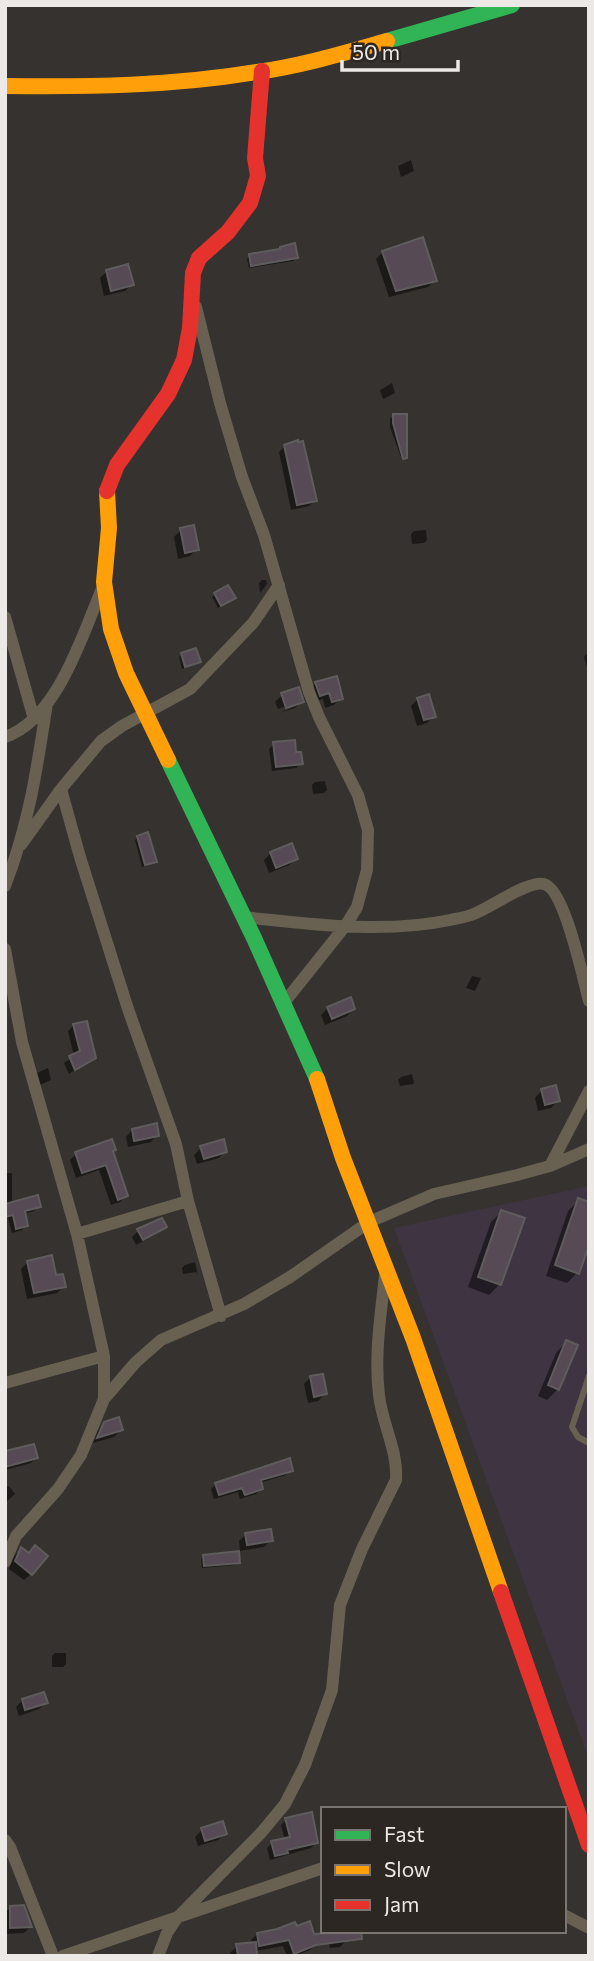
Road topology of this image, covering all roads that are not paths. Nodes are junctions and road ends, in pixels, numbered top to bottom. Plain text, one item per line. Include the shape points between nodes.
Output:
1 (512, 5) edge
2 (262, 71) junction
3 (5, 86) edge
4 (192, 291) junction
5 (104, 582) junction
6 (278, 585) junction
7 (5, 617) edge
8 (47, 703) junction
9 (145, 713) junction
10 (34, 719) junction
11 (5, 737) edge
12 (61, 789) junction
13 (21, 845) junction
14 (5, 886) edge
15 (243, 917) junction
16 (346, 925) junction
17 (5, 949) edge
18 (589, 1001) edge
19 (283, 1004) junction
20 (589, 1091) edge
21 (589, 1150) edge
22 (550, 1166) junction
23 (188, 1201) junction
24 (369, 1222) junction
25 (77, 1234) junction
26 (386, 1268) junction
27 (221, 1316) junction
28 (104, 1356) junction
29 (589, 1376) edge
30 (5, 1383) edge
31 (104, 1399) junction
32 (589, 1443) edge
33 (5, 1562) edge
34 (5, 1840) edge
35 (589, 1845) edge
36 (321, 1869) edge
37 (566, 1917) edge
38 (177, 1918) junction
39 (589, 1928) edge
40 (53, 1956) edge
41 (63, 1956) edge
42 (158, 1956) edge

1 - 2 main road
2 - 3 main road via 128,86
2 - 4 main road via 258,176 250,203 228,232 199,258
4 - 5 main road via 184,360 168,394 117,465 107,489
4 - 6 street via 220,403
5 - 8 street via 75,654
5 - 9 main road via 111,629
6 - 9 street via 226,654 190,689
6 - 16 street via 309,692 358,795 368,830 367,870 357,907
7 - 10 street
8 - 10 street
8 - 13 street
9 - 12 street via 101,741
9 - 15 main road
10 - 11 street
12 - 13 street
12 - 23 street via 124,996 176,1144
13 - 14 street
15 - 16 street
15 - 19 main road
16 - 18 street via 398,926 474,915 530,886 544,884 554,890 565,911
16 - 19 street
17 - 25 street via 22,1042
19 - 24 main road via 315,1074
20 - 22 street
21 - 22 street
22 - 24 street via 434,1194
23 - 25 street
23 - 27 street
24 - 26 main road
24 - 27 street via 290,1277
25 - 28 street
26 - 35 main road
26 - 38 street via 376,1365 396,1480 340,1605 332,1690 324,1716 285,1804
27 - 31 street via 161,1340
28 - 30 street
28 - 31 street
29 - 32 lane via 572,1427
31 - 33 street via 81,1455 16,1536
34 - 40 street
36 - 38 street
37 - 39 street
38 - 41 street
38 - 42 street

